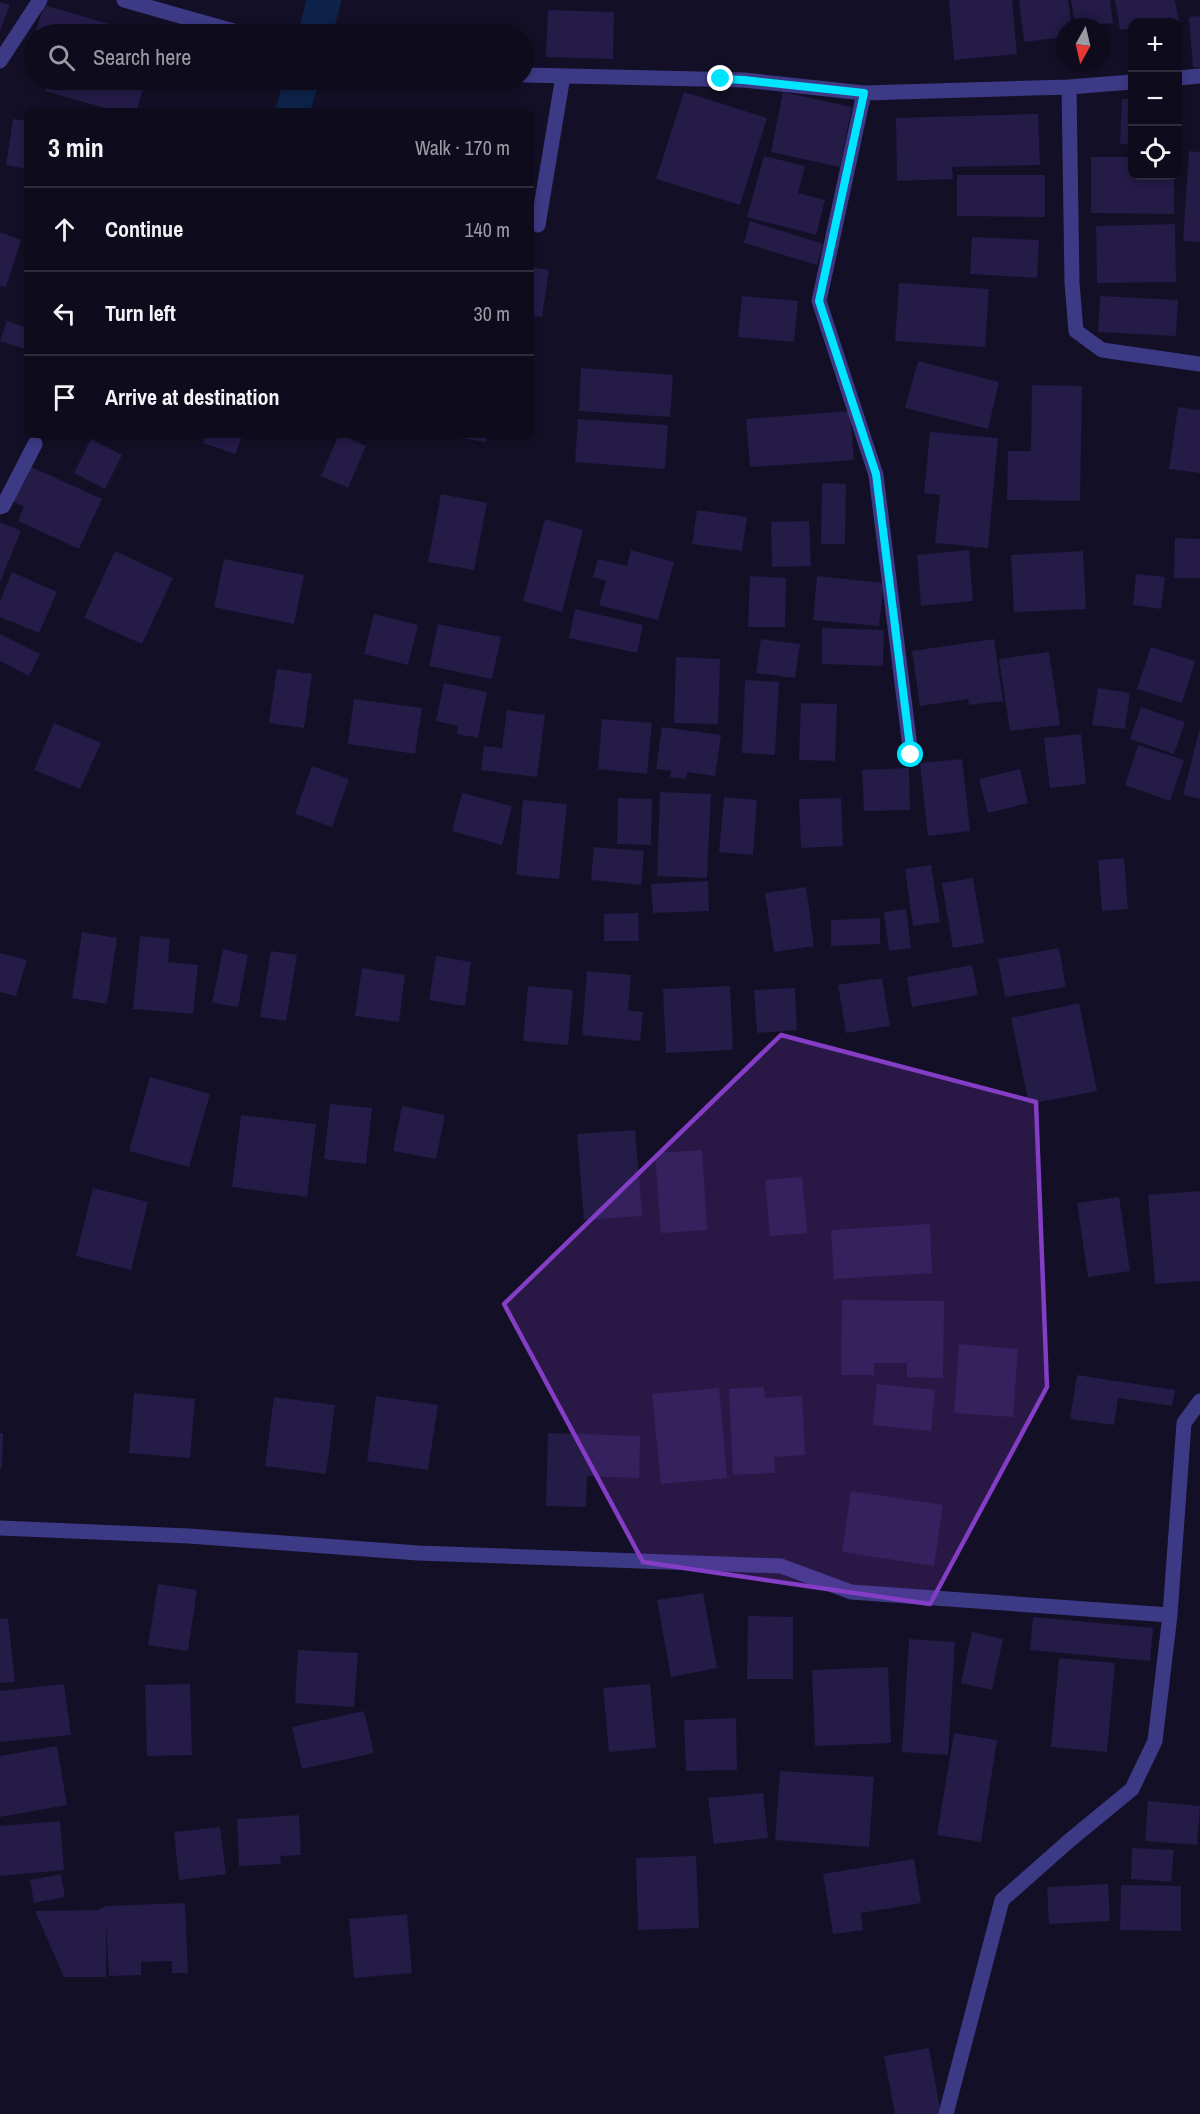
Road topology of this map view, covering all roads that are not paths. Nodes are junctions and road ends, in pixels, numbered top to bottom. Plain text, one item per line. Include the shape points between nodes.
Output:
1 (40, 0) edge
2 (124, 0) edge
3 (24, 24) edge
4 (24, 24) edge
5 (209, 24) edge
6 (0, 61) edge
7 (534, 75) edge
8 (562, 76) junction
9 (1200, 76) edge
10 (1182, 78) edge
11 (1128, 82) edge
12 (1068, 87) junction
13 (864, 93) junction
14 (538, 225) dead end
15 (1200, 364) edge
16 (35, 444) dead end
17 (0, 507) edge
18 (911, 755) dead end
19 (1200, 1401) edge
20 (0, 1528) edge
21 (1170, 1615) junction
22 (946, 2114) edge

1 - 3 street
2 - 5 street
4 - 6 street
7 - 8 street
8 - 13 street via 744,80
8 - 14 street
9 - 10 street
11 - 12 street
12 - 13 street
12 - 15 street via 1071,283 1076,331 1102,350
13 - 18 street via 819,301 876,474
16 - 17 street
19 - 21 street via 1185,1423
20 - 21 street via 189,1536 418,1553 781,1566 851,1592
21 - 22 street via 1155,1741 1132,1789 1002,1900

